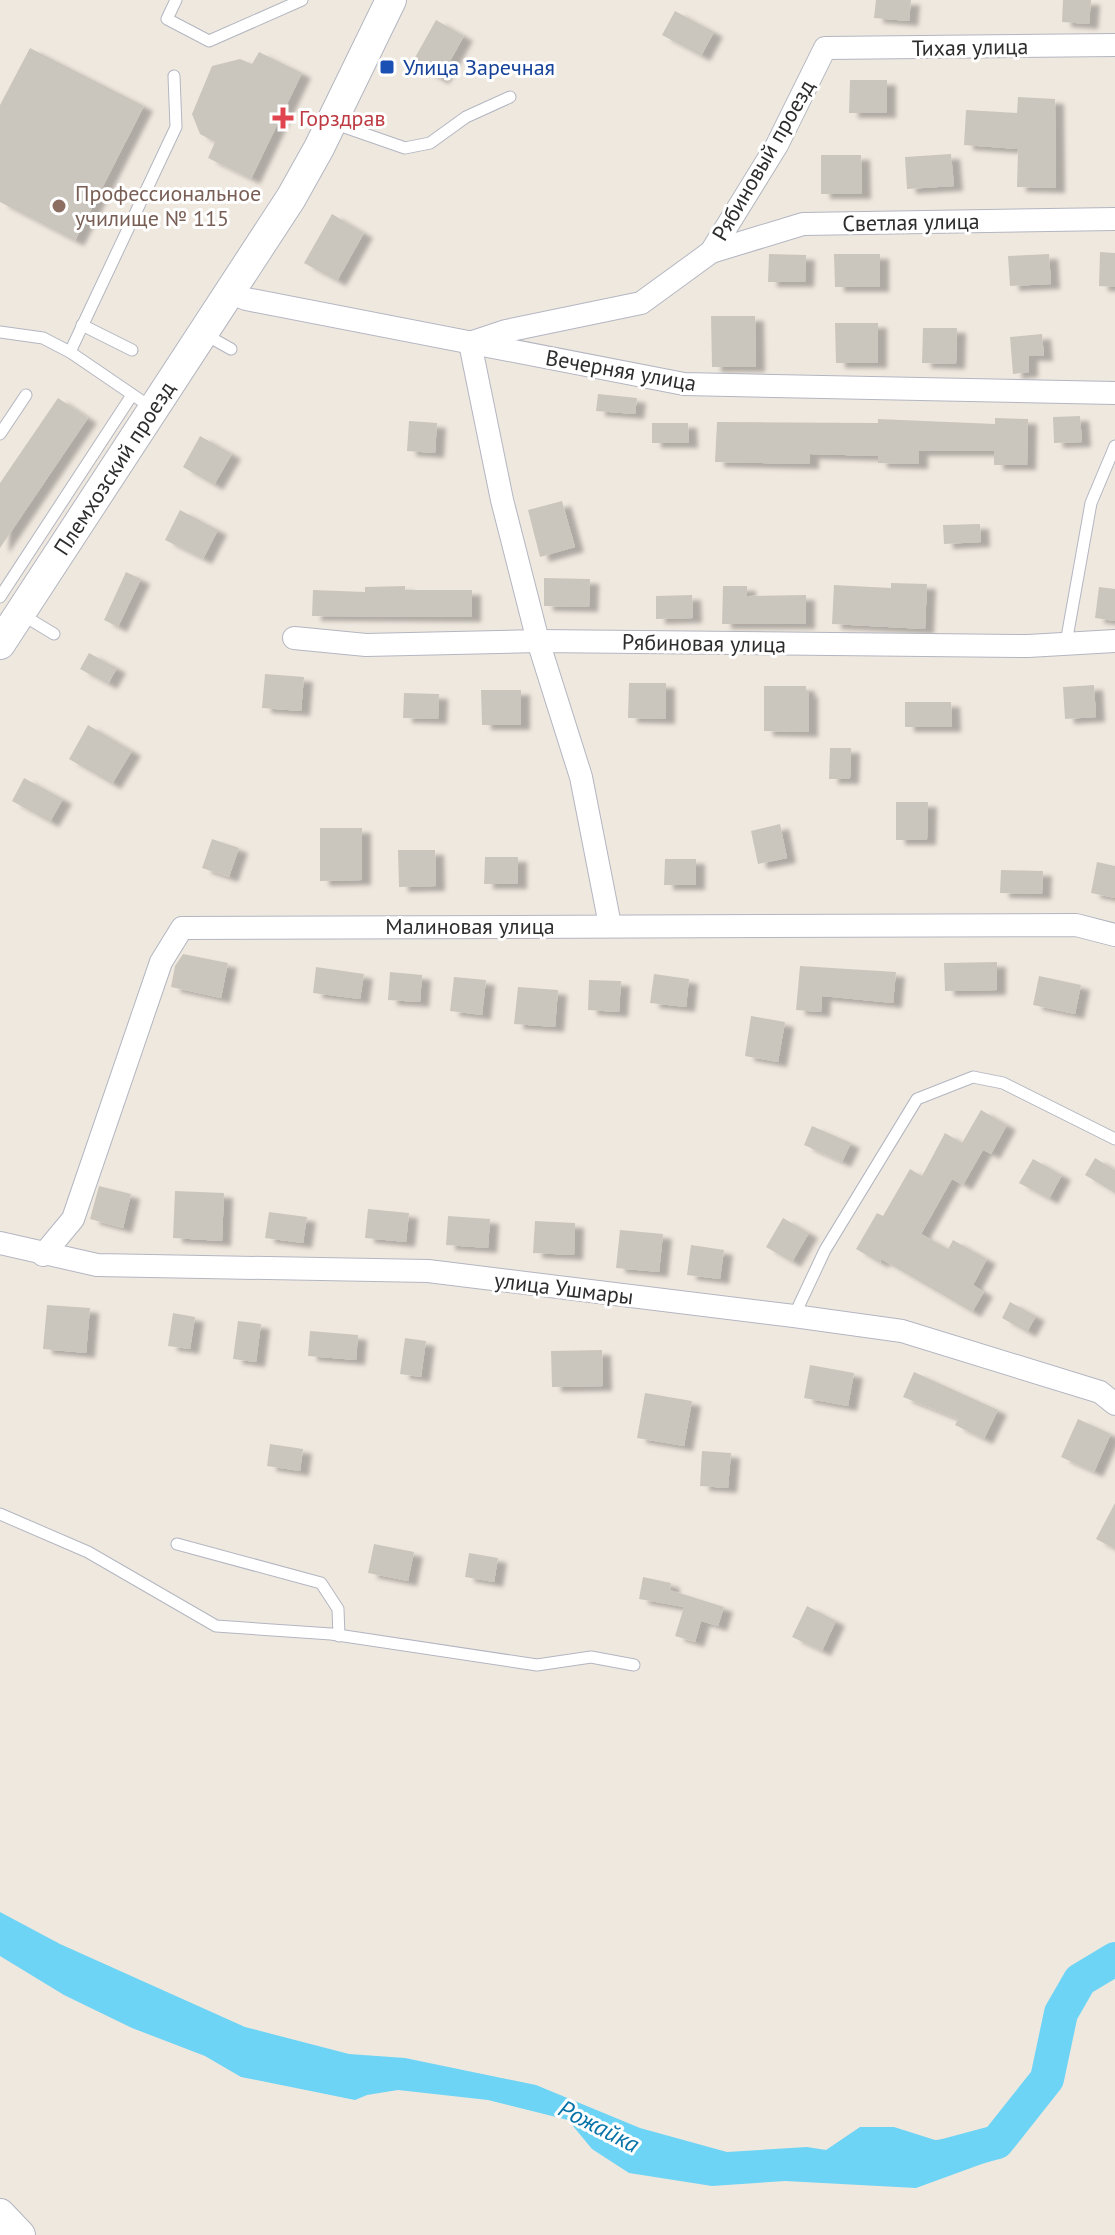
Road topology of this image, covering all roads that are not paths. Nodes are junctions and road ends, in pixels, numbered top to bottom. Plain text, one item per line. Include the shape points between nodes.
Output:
1 (176, 0) edge
2 (302, 0) edge
3 (391, 0) edge
4 (1115, 45) edge
5 (825, 48) joint
6 (174, 76) dead end
7 (510, 97) dead end
8 (332, 122) junction
9 (1115, 219) edge
10 (711, 252) junction
11 (229, 292) junction
12 (82, 325) junction
13 (0, 332) edge
14 (202, 332) junction
15 (470, 343) junction
16 (231, 349) dead end
17 (132, 350) dead end
18 (70, 352) junction
19 (1115, 393) edge
20 (26, 395) dead end
21 (142, 402) junction
22 (0, 434) edge
23 (1115, 446) edge
24 (6, 622) edge
25 (54, 634) dead end
26 (294, 638) dead end
27 (538, 641) junction
28 (1115, 641) edge
29 (1066, 643) junction
30 (610, 925) junction
31 (1115, 935) edge
32 (1115, 1139) edge
33 (0, 1243) edge
34 (43, 1255) junction
35 (794, 1316) junction
36 (1115, 1404) edge
37 (0, 1514) edge
38 (177, 1544) dead end
39 (339, 1636) junction
40 (634, 1665) dead end
41 (0, 2214) edge
42 (20, 2235) edge

1 - 2 lane via 167,19 209,41
3 - 8 main road, Племхозский проезд
4 - 5 street, Тихая улица
5 - 10 street, Рябиновый проезд via 777,145
6 - 12 lane via 176,127
7 - 8 lane via 466,117 430,143 405,148
8 - 11 main road, Племхозский проезд
9 - 10 street, Светлая улица via 803,224
10 - 15 street, Рябиновый проезд via 641,303
11 - 14 main road, Племхозский проезд
11 - 15 street, Вечерняя улица
12 - 17 lane
12 - 18 lane
13 - 18 lane via 43,338
14 - 16 lane
14 - 21 main road, Племхозский проезд
15 - 19 street, Вечерняя улица via 684,384
15 - 27 street
18 - 21 lane
20 - 22 lane
21 - 24 main road, Племхозский проезд
23 - 29 lane via 1091,503
24 - 25 lane
26 - 27 street, Рябиновая улица via 366,645
27 - 29 street, Рябиновая улица
27 - 30 street via 581,777
28 - 29 street, Рябиновая улица
30 - 31 street, Малиновая улица via 1076,925
30 - 34 street, Малиновая улица via 182,928 161,962 73,1219
32 - 35 lane via 1003,1083 973,1077 917,1099 825,1250
33 - 34 street, улица Ушмары
34 - 35 street, улица Ушмары via 97,1265 428,1271
35 - 36 street, улица Ушмары via 902,1331 1100,1392
37 - 39 lane via 88,1552 216,1626
38 - 39 lane via 321,1583 338,1609
39 - 40 lane via 537,1665 591,1657
41 - 42 main road

